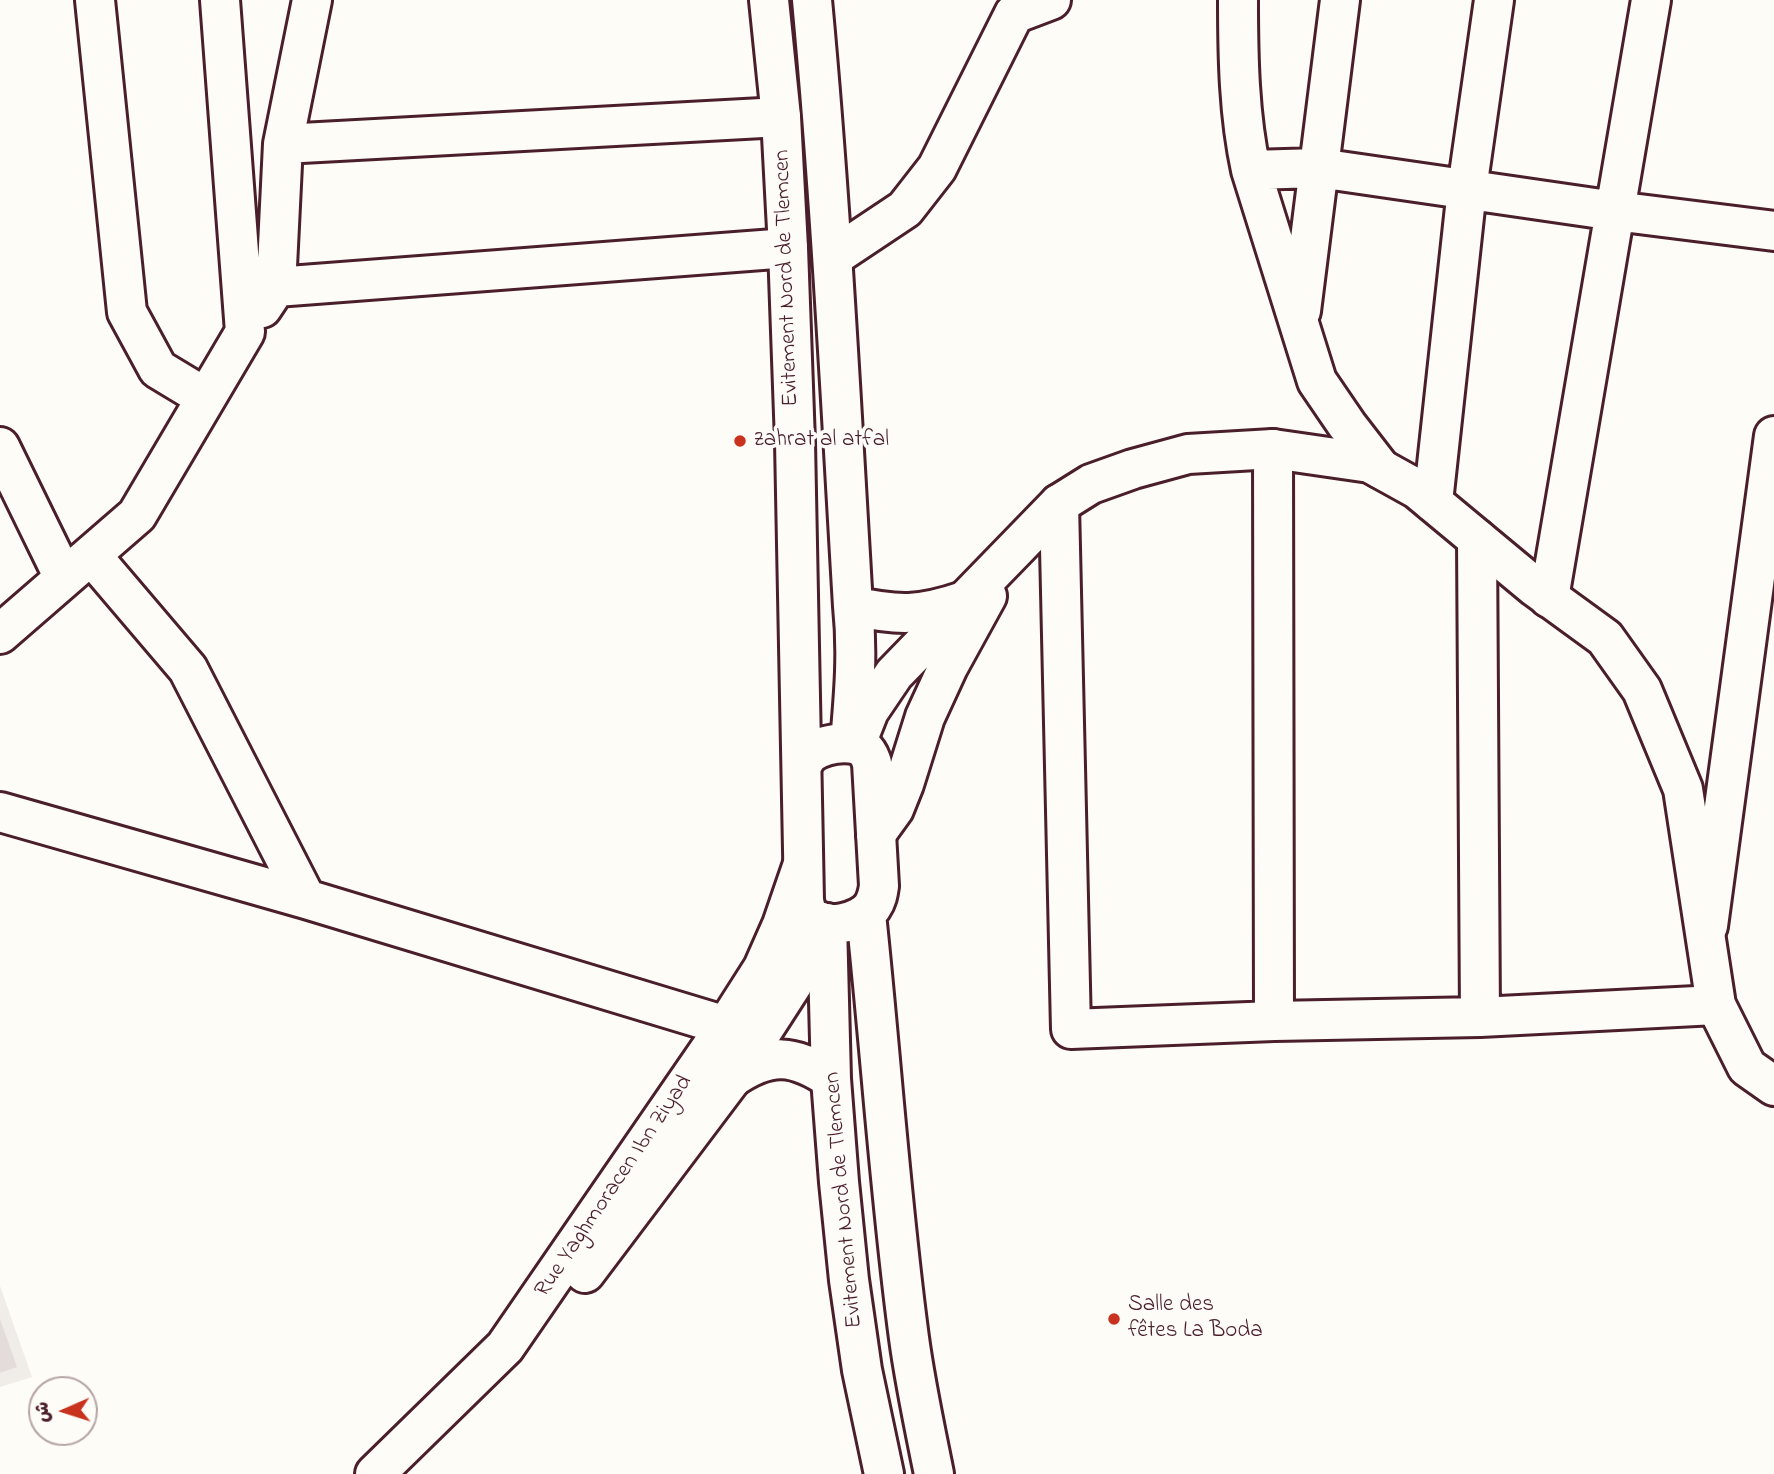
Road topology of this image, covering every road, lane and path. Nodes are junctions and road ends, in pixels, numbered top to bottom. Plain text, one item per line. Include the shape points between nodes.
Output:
1 (95, 0) edge
2 (220, 0) edge
3 (312, 0) edge
4 (769, 0) edge
5 (812, 0) edge
6 (1051, 0) edge
7 (1238, 0) edge
8 (1340, 0) edge
9 (1494, 0) edge
10 (1651, 0) edge
11 (781, 117) junction
12 (283, 144) junction
13 (1319, 168) junction
14 (1251, 170) junction
15 (1467, 189) junction
16 (1615, 211) junction
17 (1774, 231) edge
18 (789, 248) junction
19 (833, 257) junction
20 (276, 288) junction
21 (1299, 323) junction
22 (244, 332) junction
23 (206, 398) junction
24 (1774, 436) edge
25 (1273, 449) junction
26 (5, 466) edge
27 (1381, 469) junction
28 (1433, 502) junction
29 (1059, 504) junction
30 (1477, 539) junction
31 (1009, 555) junction
32 (78, 567) junction
33 (1549, 598) junction
34 (964, 601) junction
35 (853, 606) junction
36 (0, 634) edge
37 (853, 744) junction
38 (802, 767) junction
39 (0, 812) edge
40 (876, 834) junction
41 (803, 864) junction
42 (306, 899) junction
43 (866, 914) junction
44 (823, 922) junction
45 (1706, 939) junction
46 (1716, 1005) junction
47 (1480, 1017) junction
48 (1274, 1021) junction
49 (726, 1026) junction
50 (732, 1079) junction
51 (831, 1079) junction
52 (1774, 1086) edge
53 (376, 1474) edge
54 (414, 1474) edge
55 (884, 1474) edge
56 (934, 1474) edge

1 - 23 main road via 127,312 159,369
2 - 22 main road
3 - 12 main road
4 - 11 main road, Evitement Nord de Tlemcen
5 - 19 main road, Evitement Nord de Tlemcen
6 - 19 main road via 1014,13 937,168 905,209
7 - 14 main road via 1245,141
8 - 13 main road
9 - 15 main road
10 - 16 main road
11 - 12 main road
11 - 18 main road, Evitement Nord de Tlemcen
12 - 20 main road
13 - 14 main road
13 - 15 main road
13 - 21 main road
14 - 21 main road
15 - 16 main road
15 - 28 main road
16 - 17 main road
16 - 33 main road
18 - 20 main road
18 - 38 main road, Evitement Nord de Tlemcen
19 - 35 main road, Evitement Nord de Tlemcen
20 - 22 main road
21 - 27 main road via 1317,381
22 - 23 main road
23 - 32 main road via 137,515
24 - 45 main road
25 - 27 main road via 1370,463
25 - 29 main road via 1188,454 1091,484
25 - 48 main road
26 - 32 main road
27 - 28 main road
28 - 30 main road
29 - 31 main road
29 - 48 main road via 1071,1029
30 - 33 main road
30 - 47 main road
31 - 34 main road
31 - 40 main road via 925,717 894,809
32 - 36 main road
32 - 42 main road via 188,670
33 - 45 main road via 1605,638 1642,690 1683,789
34 - 35 main road via 909,614
34 - 37 main road via 894,674
35 - 37 main road, Evitement Nord de Tlemcen
37 - 38 main road via 819,747
37 - 40 main road via 864,748 872,763
38 - 41 main road, Evitement Nord de Tlemcen
39 - 42 main road
40 - 43 main road via 879,886
41 - 44 main road, Evitement Nord de Tlemcen via 805,908
41 - 49 main road, Rue Yaghmoracen Ibn Ziyad via 763,968
42 - 49 main road
43 - 44 main road via 852,922
43 - 56 main road, Evitement Nord de Tlemcen via 909,1341
44 - 50 main road, Rue Yaghmoracen Ibn Ziyad via 792,985
44 - 51 main road, Evitement Nord de Tlemcen
45 - 46 main road
46 - 47 main road
46 - 52 main road via 1747,1067
47 - 48 main road
49 - 53 main road, Rue Yaghmoracen Ibn Ziyad via 505,1347
50 - 51 main road via 750,1066 771,1060 793,1060
50 - 54 main road, Rue Yaghmoracen Ibn Ziyad via 500,1389
51 - 55 main road, Evitement Nord de Tlemcen via 849,1280

